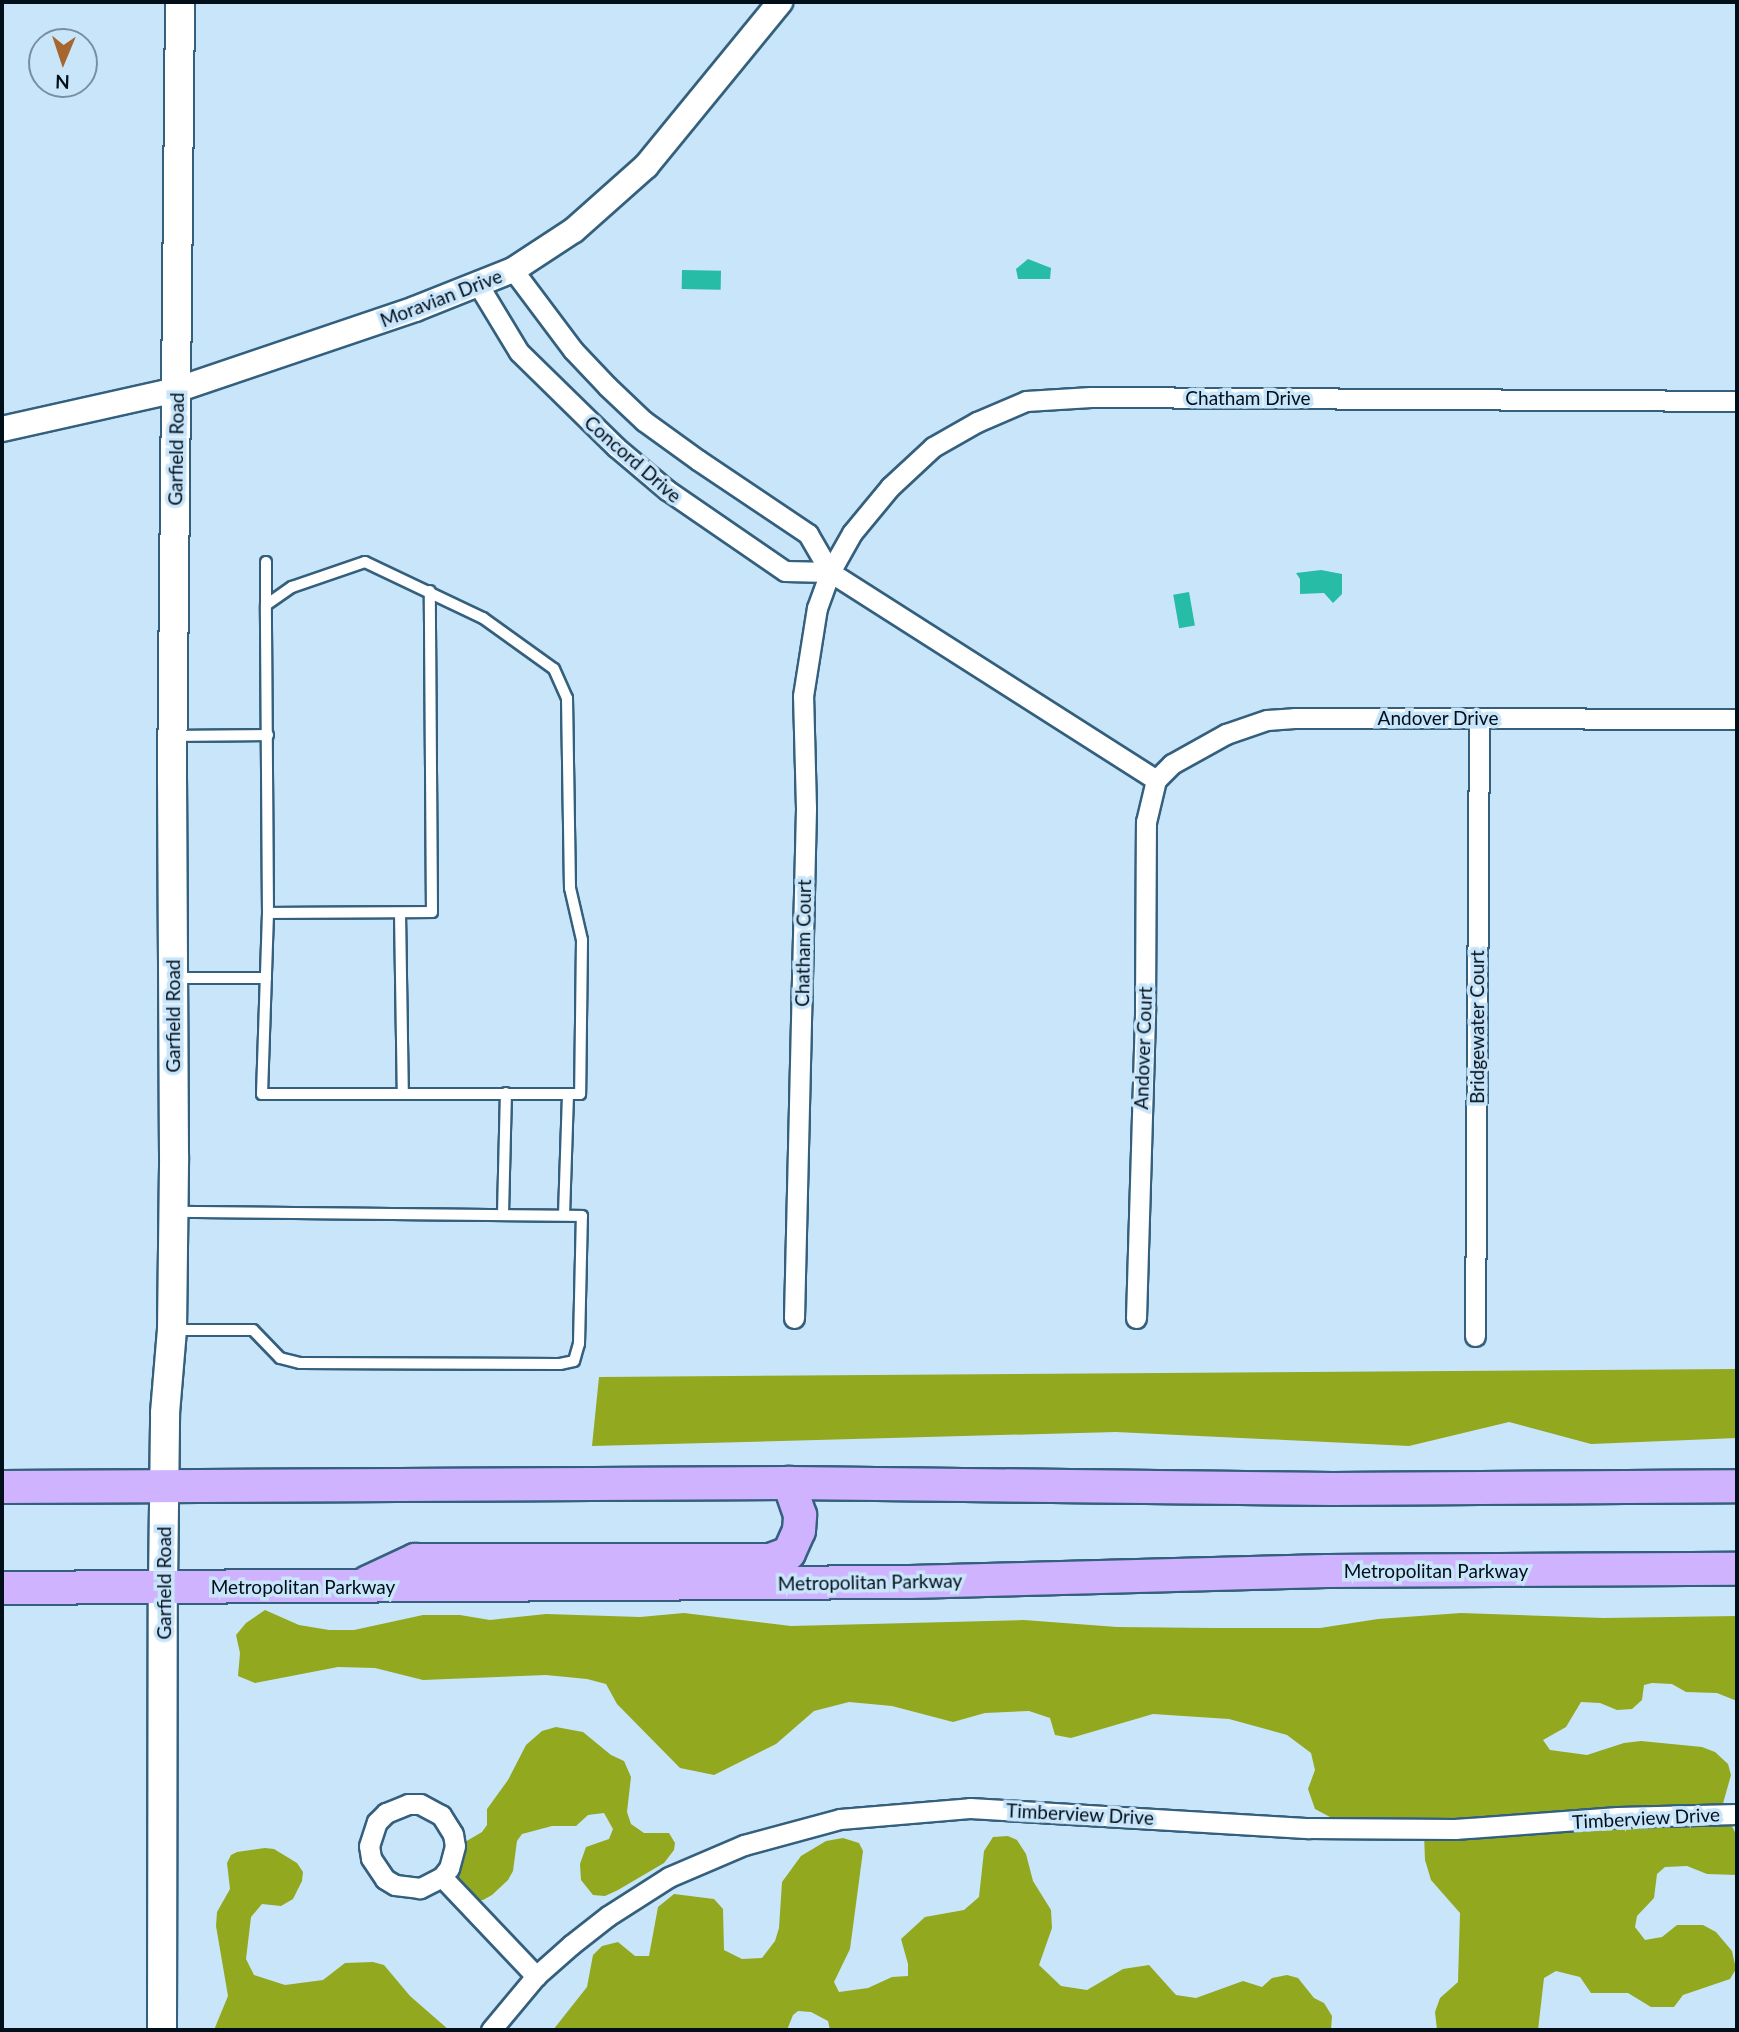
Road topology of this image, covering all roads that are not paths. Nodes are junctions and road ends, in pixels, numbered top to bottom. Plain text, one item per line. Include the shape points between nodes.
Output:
1 (180, 2) edge
2 (780, 2) edge
3 (513, 270) junction
4 (479, 286) junction
5 (176, 390) junction
6 (1737, 401) edge
7 (2, 429) edge
8 (266, 562) dead end
9 (830, 572) junction
10 (430, 591) junction
11 (266, 605) junction
12 (1479, 718) junction
13 (1737, 719) edge
14 (268, 735) junction
15 (173, 736) junction
16 (1156, 780) junction
17 (268, 913) junction
18 (400, 913) junction
19 (173, 978) junction
20 (266, 978) junction
21 (506, 1093) junction
22 (403, 1094) junction
23 (568, 1094) junction
24 (173, 1212) junction
25 (503, 1214) junction
26 (564, 1215) junction
27 (794, 1318) dead end
28 (1136, 1318) dead end
29 (172, 1330) junction
30 (1475, 1336) dead end
31 (789, 1483) junction
32 (165, 1486) junction
33 (1737, 1486) edge
34 (2, 1487) edge
35 (1737, 1569) edge
36 (163, 1587) junction
37 (357, 1587) junction
38 (2, 1588) edge
39 (1737, 1814) edge
40 (442, 1877) junction
41 (537, 1976) junction
42 (162, 2030) edge
43 (491, 2030) edge

1 - 5 main road, Garfield Road
2 - 3 street, Moravian Drive via 646,166 574,230
3 - 4 street, Moravian Drive
3 - 9 street, Concord Drive via 607,387 687,453 808,534
4 - 5 street, Moravian Drive
4 - 9 street, Concord Drive via 519,352 667,490 785,571
5 - 7 street, Moravian Drive
5 - 15 main road, Garfield Road
6 - 9 street, Chatham Drive via 1091,397 1026,401 933,447 890,487 852,533
8 - 11 lane
9 - 16 street, Concord Drive
9 - 27 street, Chatham Court via 817,608 803,696 806,808
10 - 11 lane via 365,562 292,587
10 - 18 lane via 432,912
10 - 23 lane via 483,618 554,668 567,698 570,888 582,940 580,1094
11 - 14 lane
12 - 13 street, Andover Drive
12 - 16 street, Andover Drive via 1267,720 1194,750
12 - 30 street, Bridgewater Court
14 - 15 lane
14 - 17 lane
15 - 19 main road, Garfield Road
16 - 28 street, Andover Court via 1146,822
17 - 18 lane
17 - 20 lane
18 - 22 lane
19 - 20 lane
19 - 24 main road, Garfield Road
20 - 22 lane via 262,1094
21 - 22 lane
21 - 23 lane
21 - 25 lane
23 - 26 lane
24 - 25 lane
24 - 29 main road, Garfield Road
25 - 26 lane
26 - 29 lane via 582,1216 579,1344 574,1361 300,1363 280,1358 253,1330
29 - 32 main road, Garfield Road
31 - 32 main road
31 - 33 main road via 1307,1489
31 - 37 main road via 800,1515 799,1531 789,1553 770,1560 415,1560
32 - 34 main road
32 - 36 main road, Garfield Road
35 - 37 main road, Metropolitan Parkway
36 - 37 main road, Metropolitan Parkway
36 - 38 main road, Metropolitan Parkway
36 - 42 main road, Garfield Road
39 - 41 street, Timberview Drive via 1455,1829 1309,1828 970,1808 840,1819 744,1845 669,1877 608,1916
40 - 40 street via 455,1846 441,1815 420,1804 408,1804 377,1822 369,1846 385,1879 420,1888
40 - 41 street
41 - 43 street, Timberview Drive

